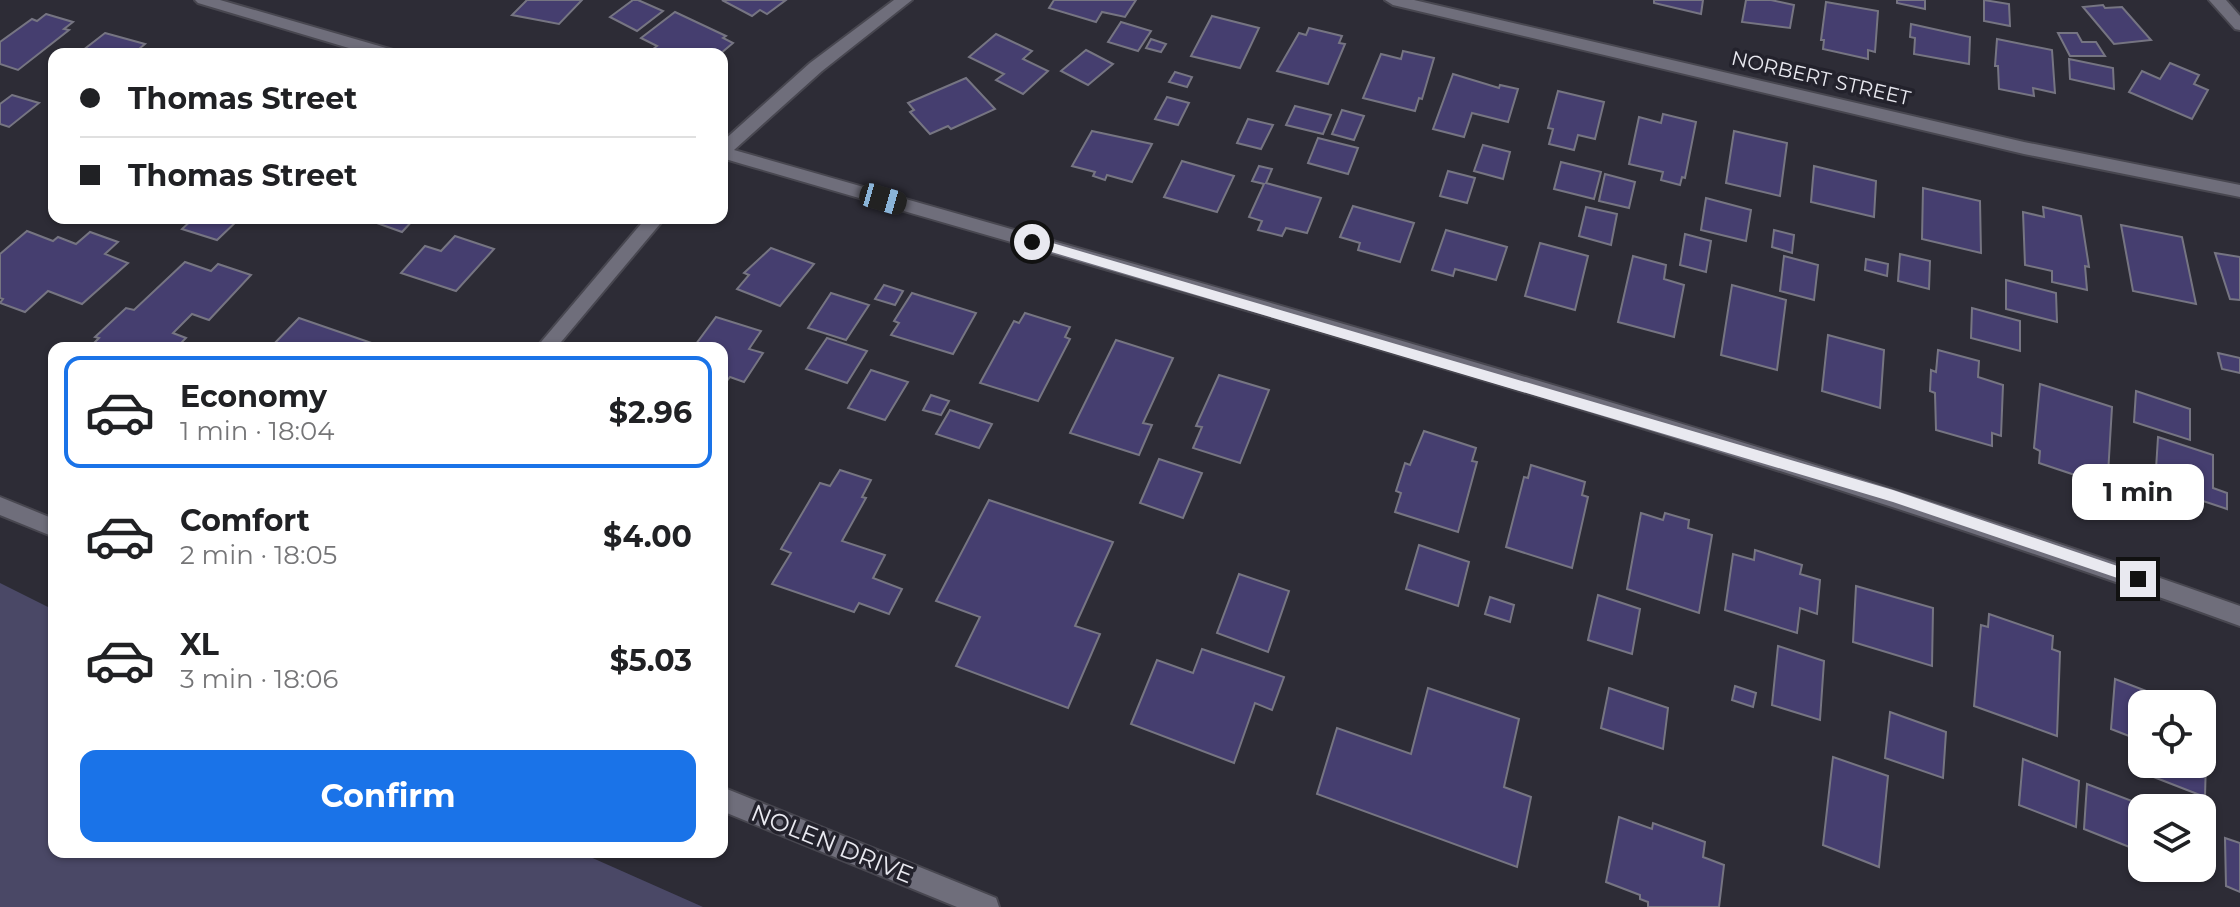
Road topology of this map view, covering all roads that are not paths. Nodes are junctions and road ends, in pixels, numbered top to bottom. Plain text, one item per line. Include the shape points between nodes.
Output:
1 (203, 0) edge
2 (904, 0) edge
3 (1393, 0) edge
4 (2217, 0) edge
5 (2240, 25) edge
6 (367, 48) edge
7 (728, 147) edge
8 (728, 154) edge
9 (2240, 191) edge
10 (651, 224) edge
11 (550, 342) edge
12 (0, 506) edge
13 (48, 526) edge
14 (2240, 616) edge
15 (728, 801) edge
16 (987, 907) edge

1 - 6 street
2 - 7 street via 826,59
3 - 9 street, NORBERT STREET via 2012,145
4 - 5 street
8 - 14 street via 1893,496
10 - 11 street
12 - 13 street
15 - 16 street, NOLEN DRIVE

